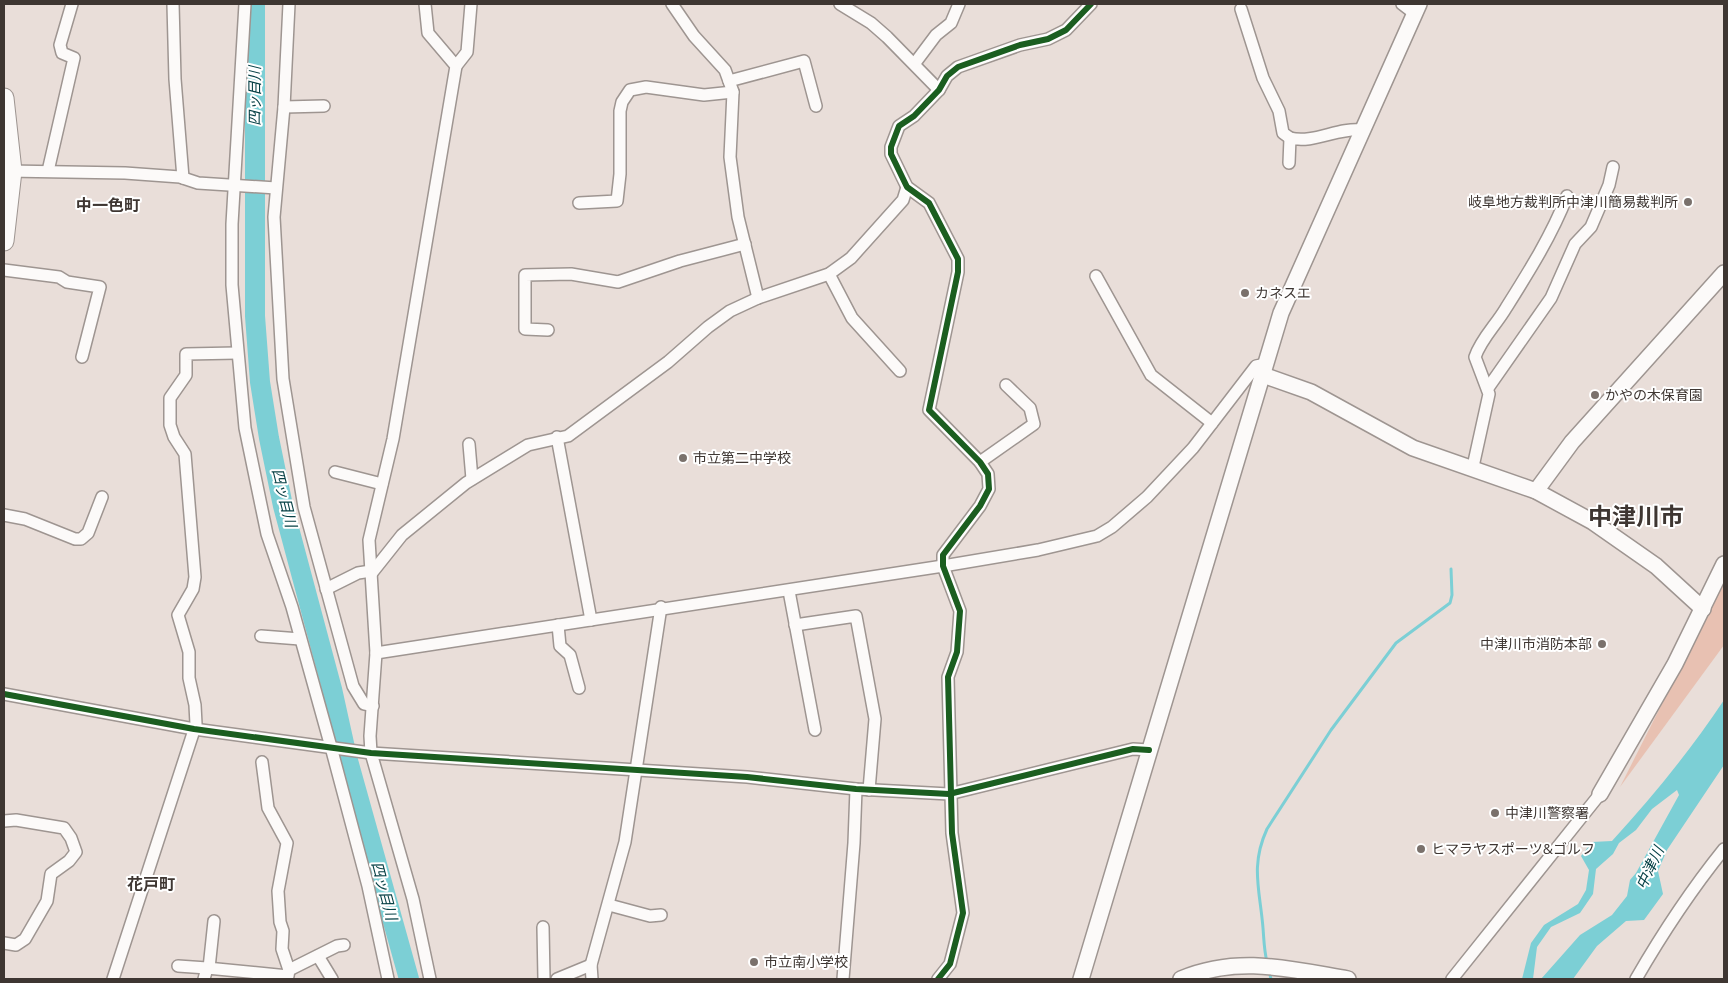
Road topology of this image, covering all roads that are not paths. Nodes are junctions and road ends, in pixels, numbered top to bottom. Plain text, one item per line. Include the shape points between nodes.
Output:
1 (72, 4) edge
2 (174, 4) edge
3 (245, 4) edge
4 (289, 4) edge
5 (426, 4) edge
6 (471, 4) edge
7 (672, 4) edge
8 (840, 4) edge
9 (959, 4) edge
10 (1091, 4) edge
11 (1402, 4) edge
12 (1241, 8) dead end
13 (1417, 9) edge
14 (915, 63) junction
15 (456, 66) junction
16 (731, 87) junction
17 (939, 90) junction
18 (4, 98) edge
19 (324, 106) dead end
20 (816, 106) dead end
21 (284, 107) junction
22 (1362, 130) junction
23 (1290, 138) junction
24 (1289, 163) dead end
25 (1613, 167) dead end
26 (8, 171) edge
27 (48, 171) junction
28 (183, 178) junction
29 (234, 186) junction
30 (907, 187) junction
31 (276, 188) junction
32 (1567, 196) dead end
33 (580, 204) dead end
34 (4, 241) edge
35 (744, 244) junction
36 (4, 270) edge
37 (1724, 273) edge
38 (829, 274) junction
39 (1096, 276) dead end
40 (758, 298) junction
41 (548, 330) dead end
42 (237, 353) junction
43 (82, 357) dead end
44 (1264, 369) junction
45 (900, 371) dead end
46 (1006, 384) dead end
47 (1488, 388) junction
48 (1212, 423) junction
49 (557, 437) junction
50 (469, 444) dead end
51 (980, 462) junction
52 (1474, 462) dead end
53 (335, 472) dead end
54 (472, 480) junction
55 (382, 484) junction
56 (1536, 491) junction
57 (102, 498) dead end
58 (4, 516) edge
59 (1724, 564) edge
60 (943, 566) junction
61 (371, 572) junction
62 (326, 589) junction
63 (789, 591) junction
64 (661, 607) junction
65 (1703, 609) junction
66 (591, 620) junction
67 (558, 625) junction
68 (795, 625) junction
69 (262, 636) dead end
70 (300, 639) junction
71 (376, 653) junction
72 (579, 688) dead end
73 (4, 694) edge
74 (373, 706) junction
75 (194, 729) junction
76 (815, 730) dead end
77 (331, 747) junction
78 (1149, 750) junction
79 (371, 753) junction
80 (262, 762) dead end
81 (636, 770) junction
82 (856, 789) junction
83 (869, 790) junction
84 (949, 794) junction
85 (1600, 794) joint
86 (4, 821) edge
87 (1724, 849) edge
88 (609, 905) junction
89 (662, 915) dead end
90 (214, 921) dead end
91 (543, 927) dead end
92 (4, 943) edge
93 (344, 945) dead end
94 (318, 956) junction
95 (592, 965) junction
96 (178, 966) dead end
97 (289, 970) junction
98 (206, 972) edge
99 (113, 979) edge
100 (332, 979) edge
101 (388, 979) edge
102 (430, 979) edge
103 (544, 979) edge
104 (557, 979) edge
105 (592, 979) edge
106 (843, 979) edge
107 (938, 979) edge
108 (1081, 979) edge
109 (1181, 979) edge
110 (1348, 979) edge
111 (1452, 979) edge
112 (1636, 979) edge

1 - 27 street via 60,46 62,53 74,58
2 - 28 street via 175,79
3 - 29 street
4 - 21 street
5 - 15 street via 428,33
6 - 15 street via 467,52
7 - 16 street via 694,36 725,70
8 - 14 street via 871,23
9 - 14 street via 951,23 936,35
10 - 17 street via 1066,30 1048,39 1020,45 958,67 947,76
11 - 13 street
12 - 23 street via 1263,78 1279,111 1283,133
13 - 22 street
14 - 17 street
15 - 55 street via 393,438
16 - 20 street via 804,60
16 - 33 street via 704,95 646,87 630,90 620,111 620,174 616,200
16 - 35 street via 730,157
17 - 30 street via 914,116 899,126 891,147 891,154
18 - 26 main road
19 - 21 street
21 - 31 street
22 - 23 street via 1352,129 1299,140
22 - 44 street via 1281,313
23 - 24 street
25 - 47 street via 1591,227 1575,244 1551,298
26 - 27 street
26 - 34 main road
27 - 28 street
28 - 29 street via 198,183
29 - 31 street
29 - 42 street via 232,285
30 - 38 street via 903,200 858,251
30 - 51 street via 929,204 958,259 929,410
31 - 62 street via 274,217 283,379 304,506
32 - 47 street via 1560,215 1505,309 1478,348 1475,362
35 - 40 street
35 - 41 street via 618,282 571,274 525,275 526,329
36 - 43 street via 100,287
37 - 56 street via 1572,442
38 - 40 street
38 - 45 street via 852,318
39 - 48 street via 1151,375
40 - 49 street via 708,327 668,362 568,436
42 - 70 street via 244,428 267,534
42 - 75 street via 186,354 186,375 170,398 170,425 185,454 190,498 195,577 193,589 178,615 190,652 189,678 196,705
44 - 48 street via 1256,366
44 - 56 street via 1412,448
44 - 78 street
46 - 51 street via 1030,408 1034,424
47 - 52 street via 1489,400
48 - 60 street via 1147,497 1097,536
49 - 54 street via 528,445
49 - 66 street
50 - 54 street
51 - 60 street via 988,474 989,489 943,555
53 - 55 street
54 - 61 street via 402,535
55 - 61 street via 369,540
56 - 65 street via 1593,522 1656,566
57 - 58 street via 88,533 81,539 25,519
59 - 65 street
60 - 63 street
60 - 84 street via 960,611 956,652 948,677
61 - 62 street via 358,573
61 - 71 street
62 - 74 street via 353,686 364,704
63 - 64 street
63 - 68 street
64 - 66 street
64 - 81 street
65 - 85 street
66 - 67 street
67 - 71 street
67 - 72 street via 560,646 570,655
68 - 76 street
68 - 83 street via 856,616 875,719
69 - 70 street
70 - 77 street
71 - 74 street
73 - 75 street
74 - 79 street
75 - 77 street
75 - 99 street
77 - 79 street
77 - 101 street via 368,886
78 - 84 street via 1133,749
78 - 108 street
79 - 81 street
79 - 102 street via 412,899
80 - 97 street via 268,808 287,843 278,891 282,949
81 - 82 street via 747,777
81 - 88 street via 625,842
82 - 83 street
82 - 106 street
83 - 84 street
84 - 107 street via 963,913 950,964
85 - 111 street
86 - 92 street via 64,828 76,852 51,874 47,901 25,939 16,945
87 - 112 street via 1661,936
88 - 89 street via 650,916
88 - 95 street
90 - 98 street
91 - 103 street
93 - 94 street
94 - 97 street
94 - 100 street
95 - 104 street
95 - 105 street
96 - 98 street
97 - 98 street via 288,976
109 - 110 street via 1234,965 1275,967

